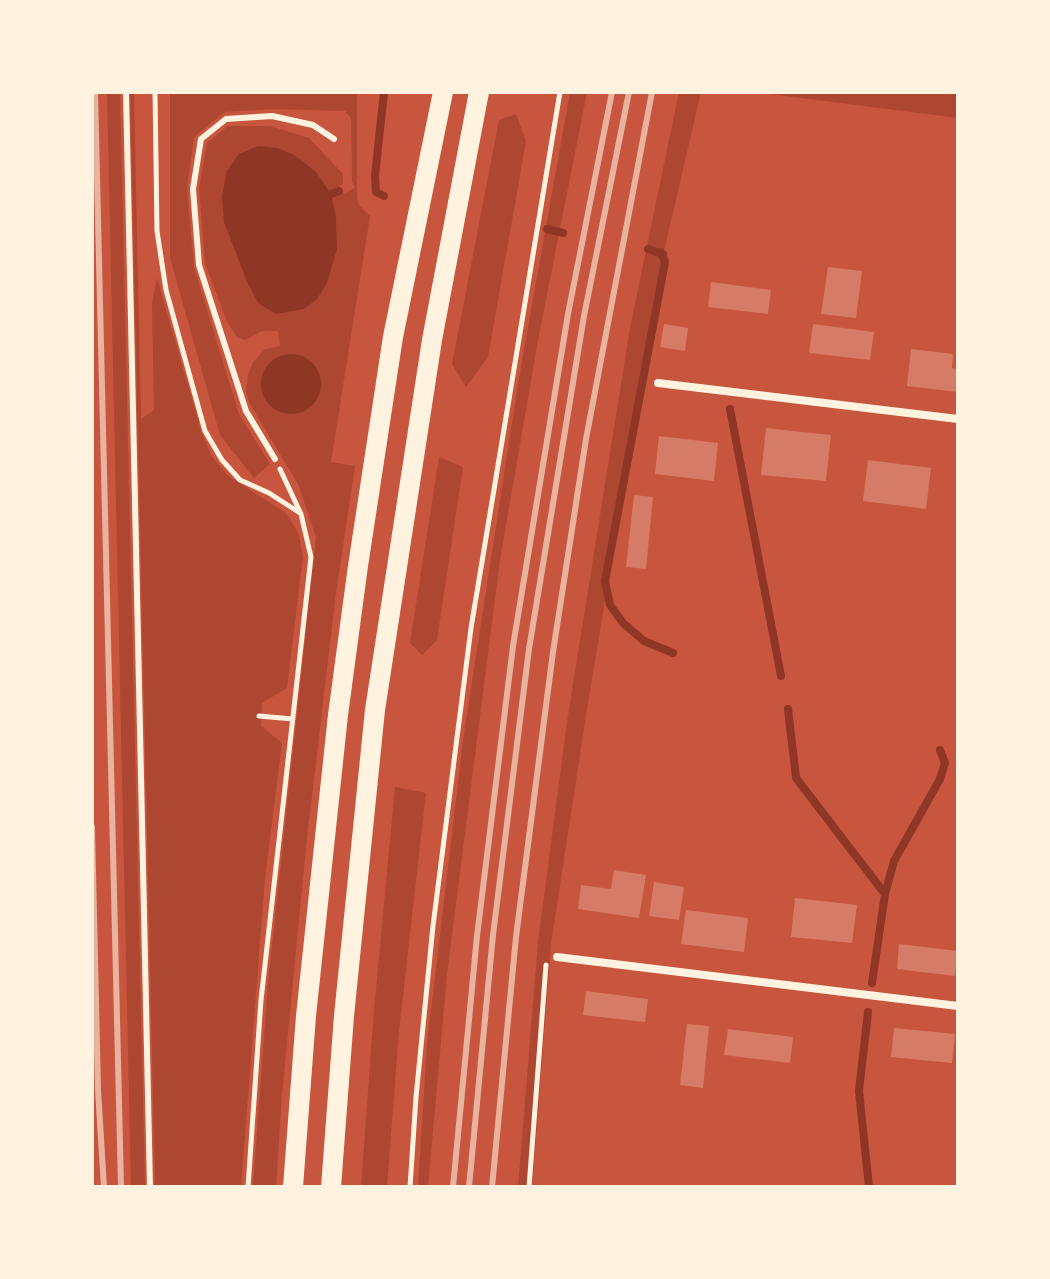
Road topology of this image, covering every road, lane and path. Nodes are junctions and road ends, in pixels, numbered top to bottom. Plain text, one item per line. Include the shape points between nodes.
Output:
1 (126, 92) edge
2 (155, 92) edge
3 (443, 92) edge
4 (479, 92) edge
5 (560, 92) edge
6 (334, 139) dead end
7 (658, 383) dead end
8 (958, 419) edge
9 (275, 459) joint
10 (301, 514) junction
11 (259, 716) dead end
12 (293, 719) junction
13 (557, 957) joint
14 (958, 1006) edge
15 (150, 1187) edge
16 (248, 1187) edge
17 (293, 1187) edge
18 (331, 1187) edge
19 (410, 1187) edge
20 (529, 1187) edge

1 - 15 lane
2 - 10 path via 157,231 166,290 205,431 240,480
3 - 17 main road via 393,337 358,566 306,1016
4 - 18 main road via 432,340 375,710
5 - 19 path via 471,628 433,926
6 - 9 lane via 313,125 272,116 226,119 201,139 193,189 199,265 246,411
7 - 8 street
9 - 10 path
10 - 12 path via 311,557
11 - 12 path
12 - 16 path via 261,1000
13 - 14 street
13 - 20 path via 546,959

